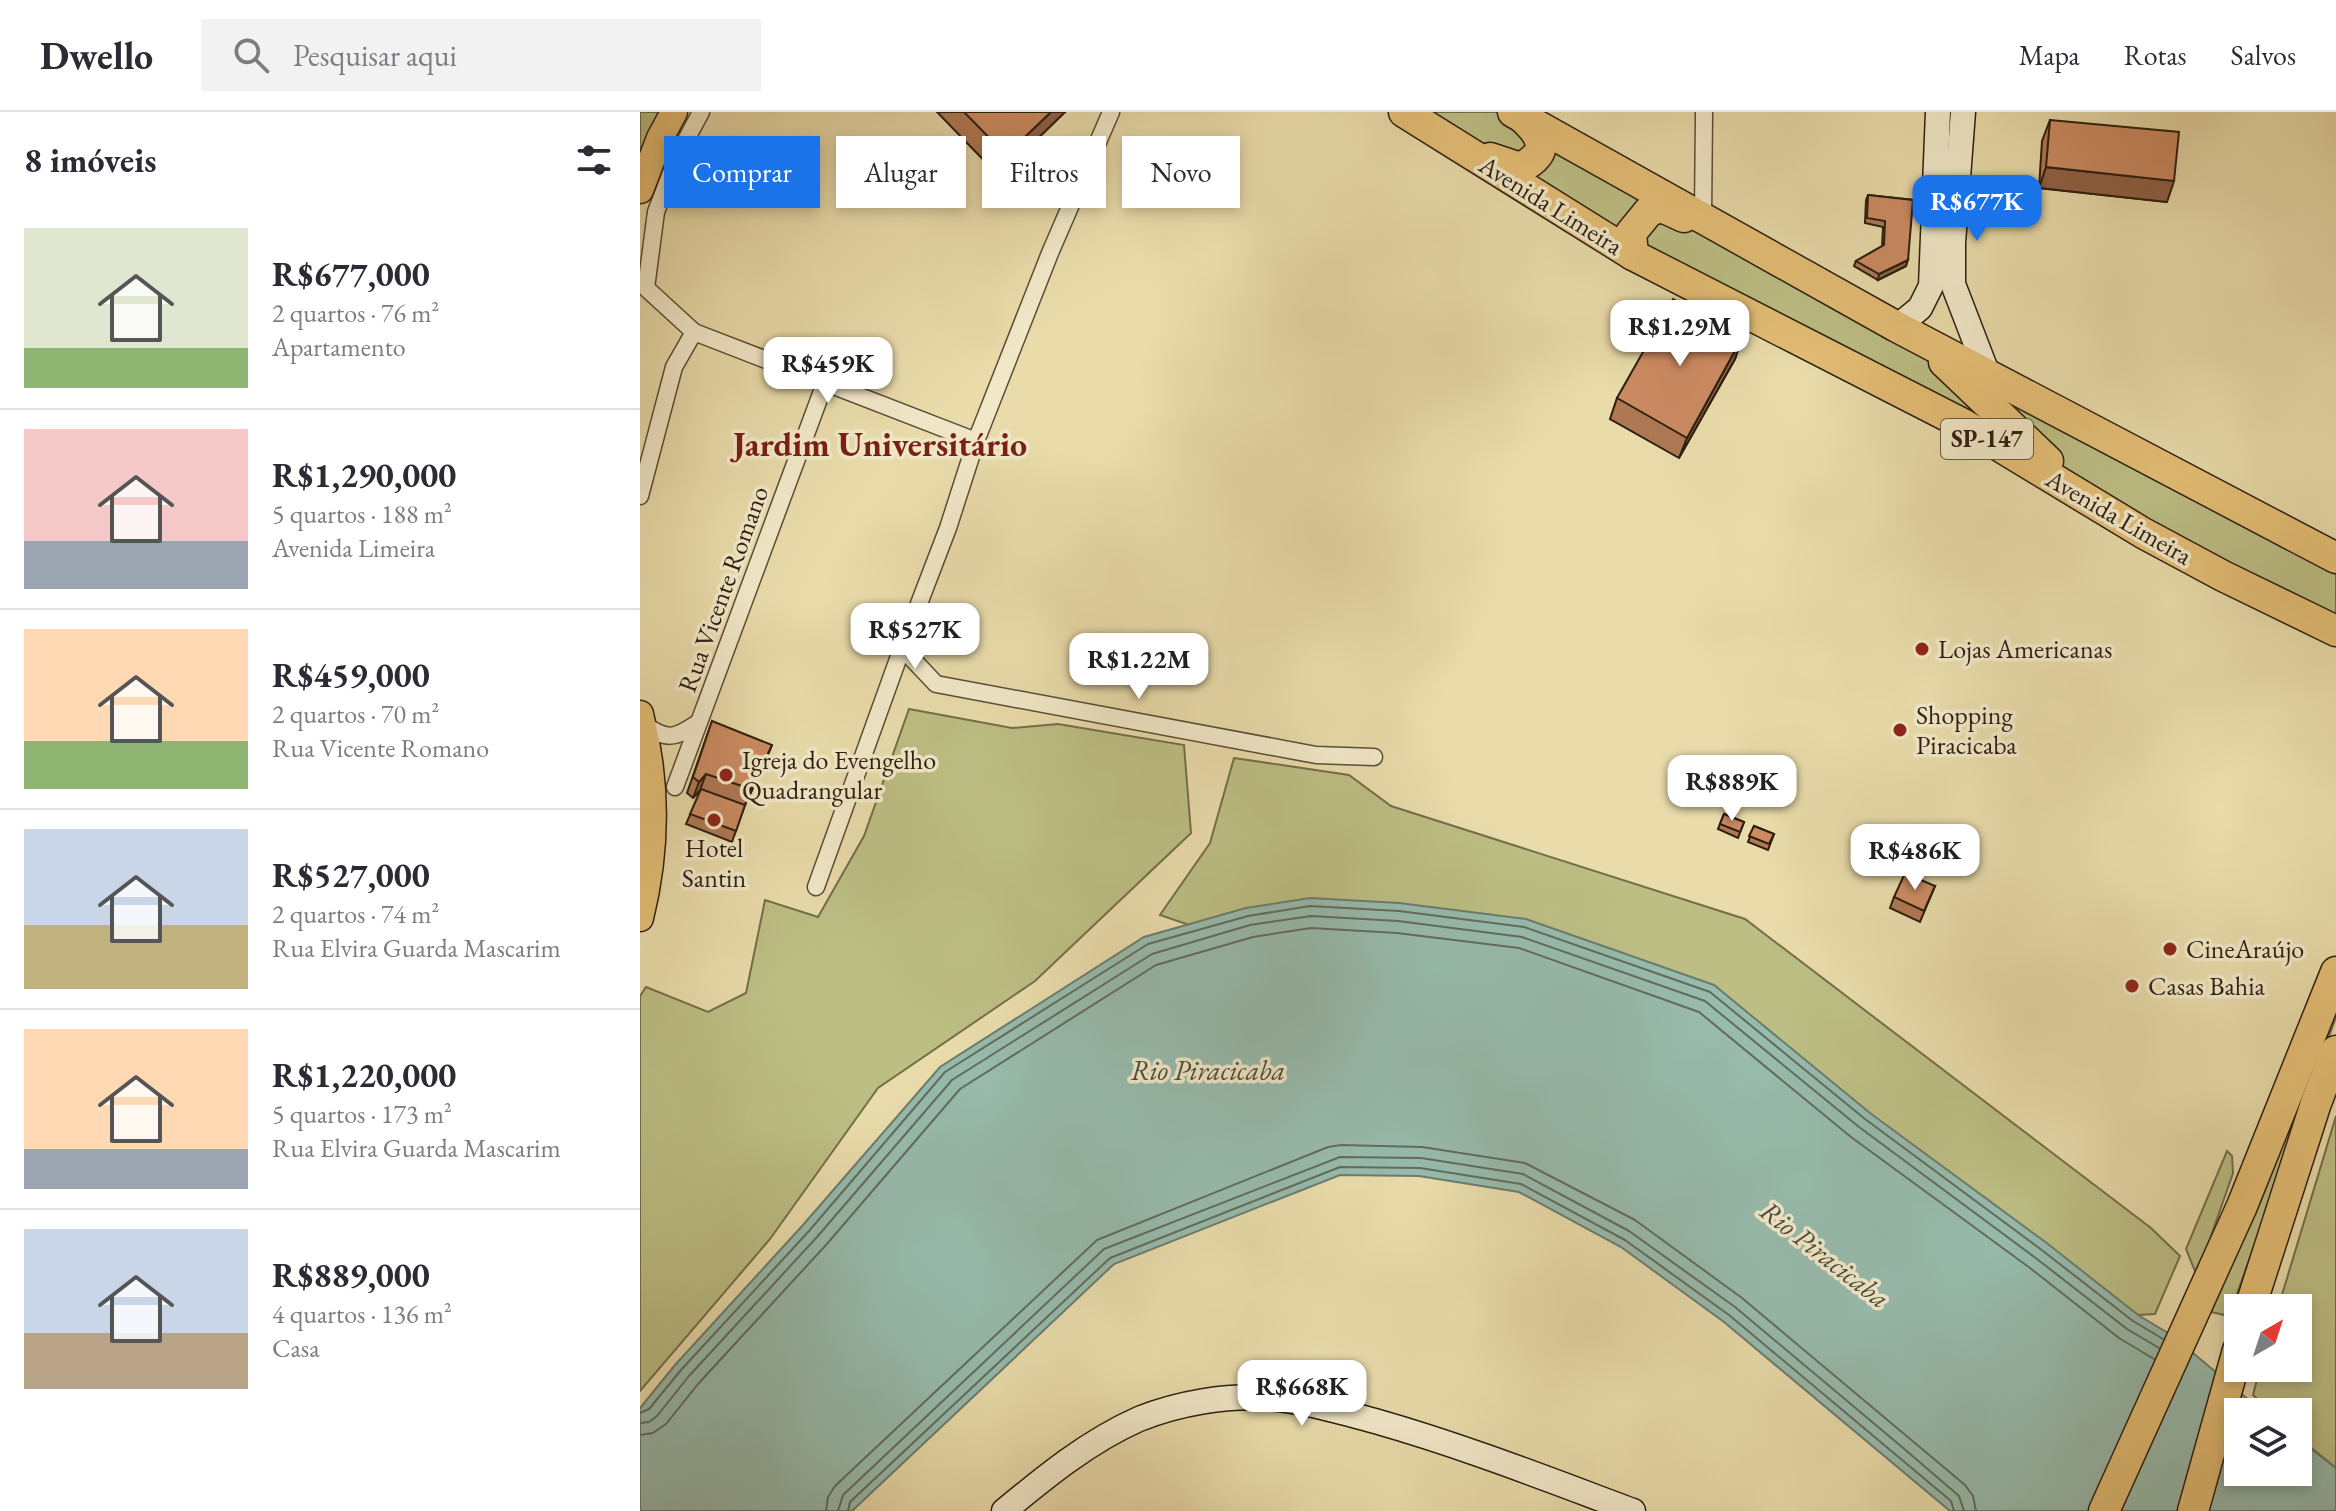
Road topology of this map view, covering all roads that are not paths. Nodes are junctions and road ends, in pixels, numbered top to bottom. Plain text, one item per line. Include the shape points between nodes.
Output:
1 (674, 112) edge
2 (701, 112) edge
3 (1111, 112) edge
4 (1404, 112) edge
5 (1704, 112) edge
6 (1938, 112) edge
7 (1963, 112) edge
8 (1518, 115) edge
9 (1437, 134) junction
10 (640, 190) edge
11 (1703, 217) junction
12 (1633, 255) junction
13 (1769, 257) junction
14 (1931, 286) junction
15 (1897, 327) junction
16 (694, 332) junction
17 (1935, 347) junction
18 (1988, 375) junction
19 (825, 383) junction
20 (976, 441) junction
21 (640, 496) edge
22 (2093, 504) junction
23 (2332, 558) edge
24 (2336, 631) edge
25 (902, 648) junction
26 (641, 718) edge
27 (699, 722) junction
28 (1374, 757) dead end
29 (675, 787) dead end
30 (647, 811) edge
31 (816, 887) dead end
32 (640, 918) edge
33 (2336, 972) edge
34 (2336, 1051) edge
35 (2254, 1294) edge
36 (2229, 1382) edge
37 (1004, 1511) edge
38 (1633, 1511) edge
39 (2104, 1511) edge
40 (2193, 1511) edge

1 - 10 main road
2 - 16 street via 656,212 646,288
3 - 20 street
4 - 9 highway, Avenida Limeira / SP-147
5 - 11 street
6 - 14 main road
7 - 18 main road via 1953,284
8 - 9 highway via 1539,133 1541,142 1540,151 1520,168
8 - 11 highway, SP-147
9 - 12 highway, Avenida Limeira / SP-147
11 - 13 highway, SP-147
12 - 13 highway via 1633,229 1649,211 1662,207
12 - 22 highway, Avenida Limeira / SP-147 via 1963,424
13 - 15 highway, SP-147
14 - 15 main road via 1920,308
14 - 17 main road
15 - 17 highway, SP-147
16 - 19 street
16 - 21 street via 674,367
17 - 18 highway, SP-147
17 - 22 highway via 1945,365
18 - 23 highway, SP-147
19 - 20 street
19 - 27 street, Rua Vicente Romano
20 - 25 street
22 - 24 highway, Avenida Limeira / SP-147
25 - 28 street via 936,684 1316,755
25 - 31 street
26 - 27 street, Rua Vicente Romano via 664,736 680,734
26 - 30 main road via 648,745
27 - 29 street, Rua Vicente Romano
30 - 32 main road via 649,872
33 - 39 highway via 2207,1288
34 - 35 highway
36 - 40 highway
37 - 38 main road via 1099,1440 1139,1419 1224,1398 1270,1398 1386,1424

